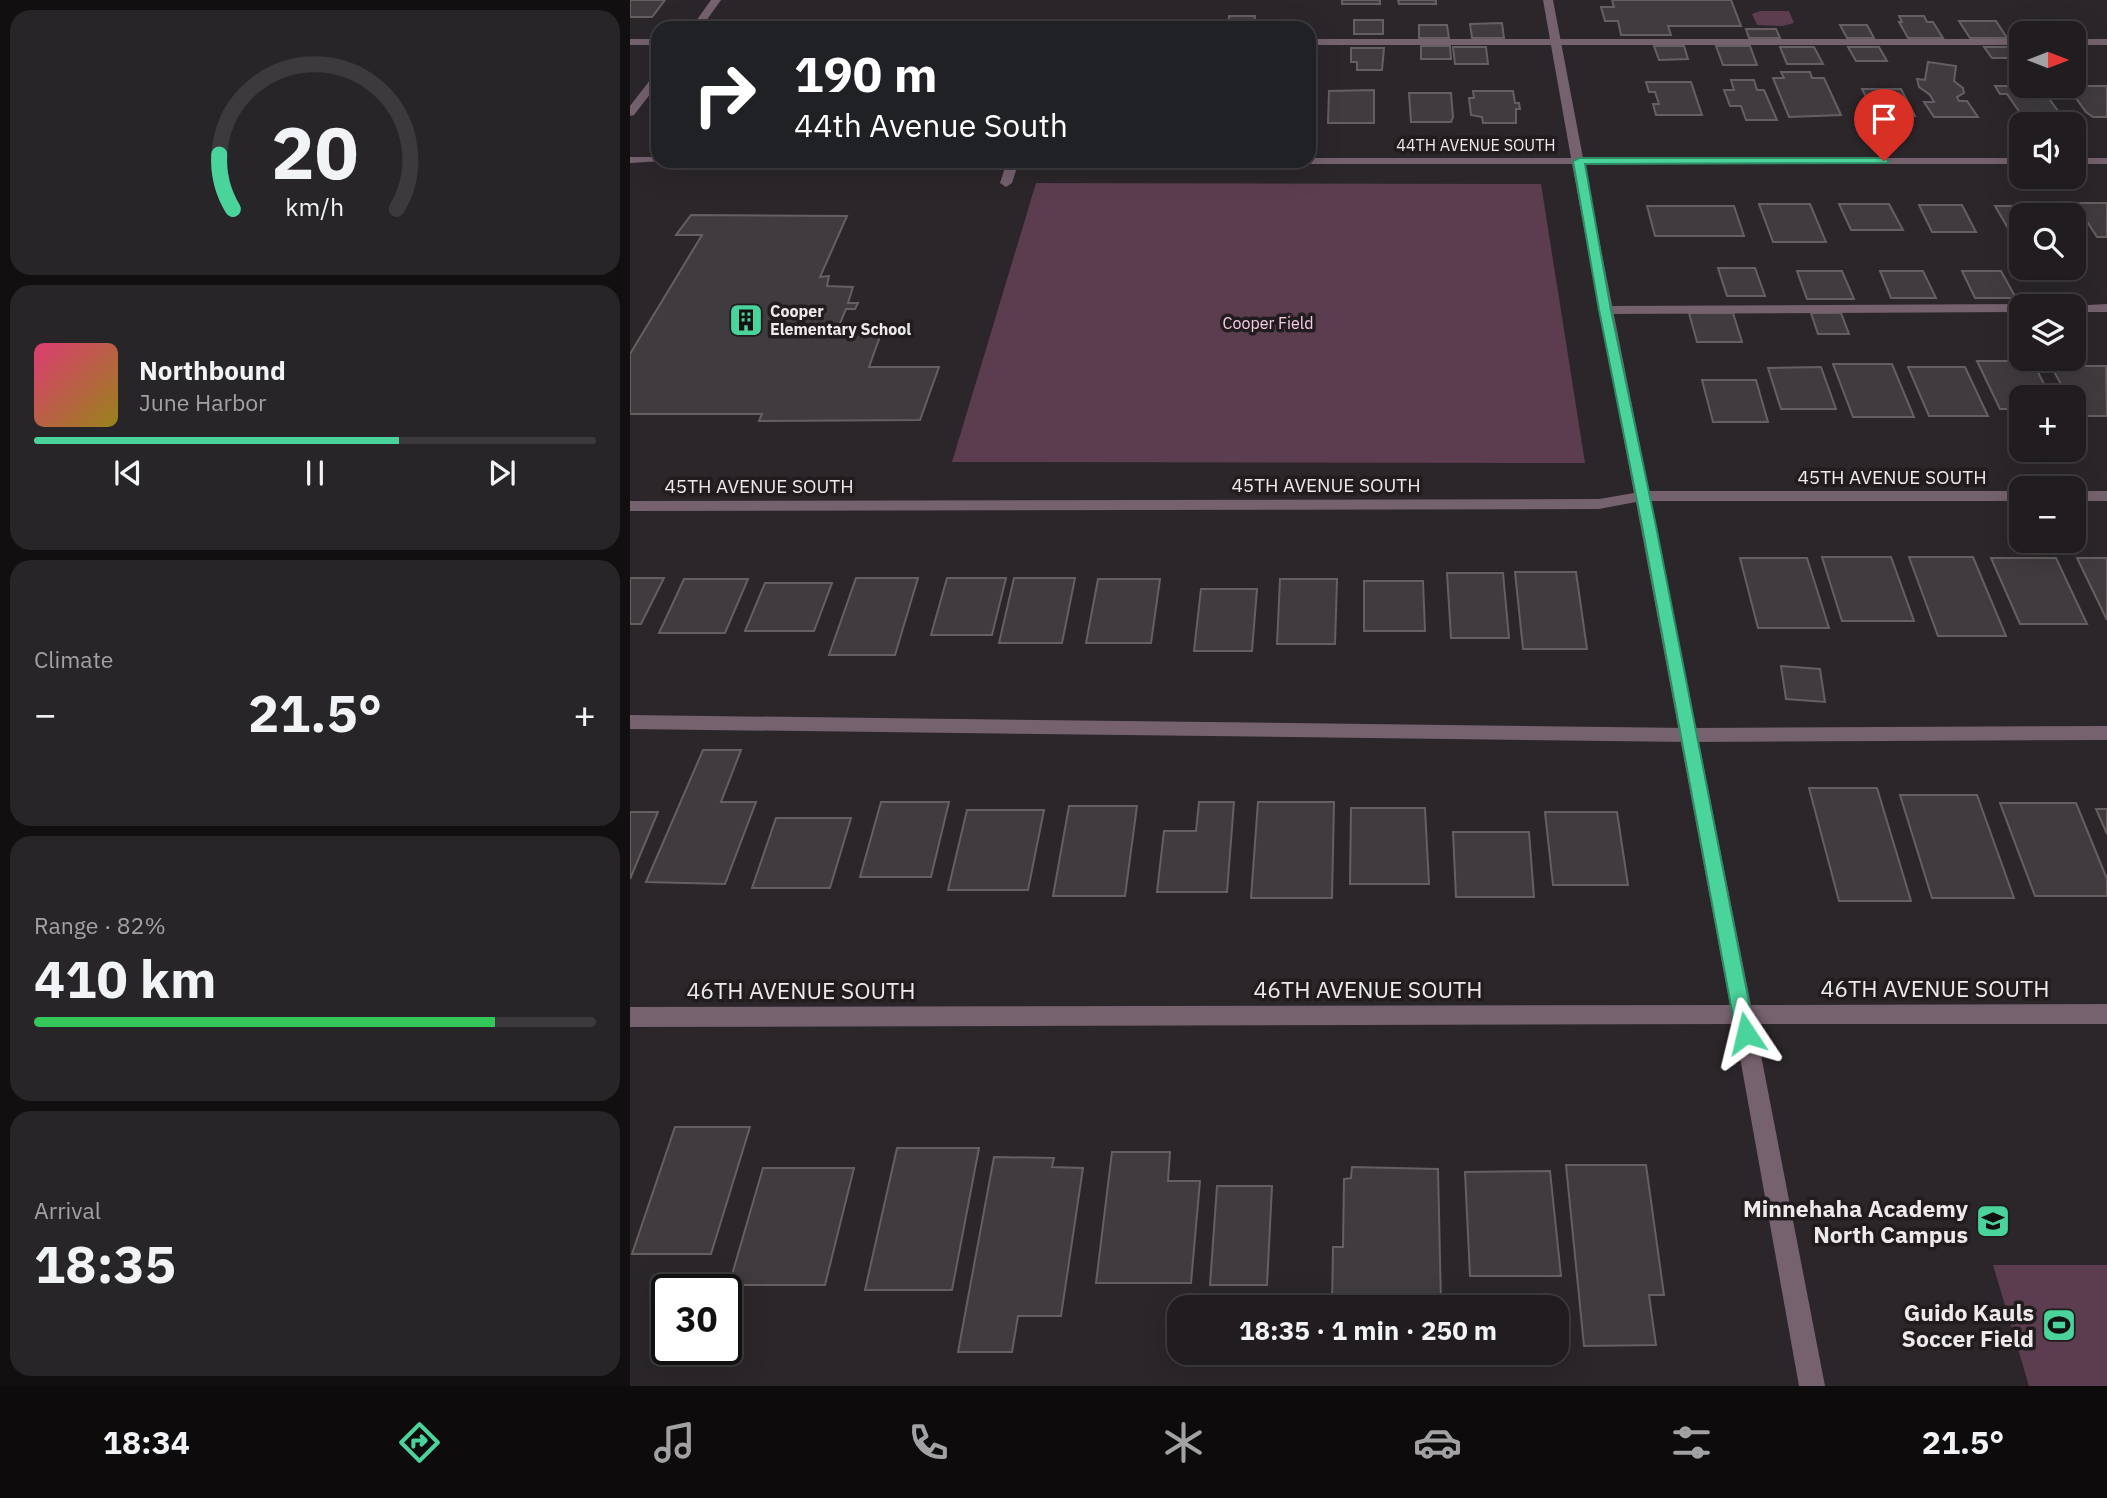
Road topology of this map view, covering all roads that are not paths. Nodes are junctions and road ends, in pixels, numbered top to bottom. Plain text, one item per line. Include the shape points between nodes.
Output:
1 (716, 0) edge
2 (1548, 0) edge
3 (701, 21) edge
4 (630, 42) edge
5 (651, 42) edge
6 (1316, 42) edge
7 (2009, 42) edge
8 (2086, 42) edge
9 (2107, 42) edge
10 (1556, 43) junction
11 (651, 87) edge
12 (630, 113) edge
13 (630, 160) edge
14 (651, 160) edge
15 (1316, 161) edge
16 (1579, 161) junction
17 (2009, 161) edge
18 (2086, 161) edge
19 (2107, 161) edge
20 (1011, 168) edge
21 (1006, 183) dead end
22 (2107, 307) edge
23 (2009, 308) edge
24 (2086, 308) edge
25 (1605, 310) junction
26 (1643, 496) junction
27 (2009, 496) edge
28 (2086, 496) edge
29 (2107, 496) edge
30 (630, 506) edge
31 (630, 722) edge
32 (2107, 733) edge
33 (1690, 735) junction
34 (1742, 1014) junction
35 (2107, 1014) edge
36 (630, 1017) edge
37 (1812, 1386) edge

1 - 3 street
2 - 10 street
4 - 5 street
6 - 10 street
7 - 10 street
8 - 9 street
10 - 16 street
11 - 12 street
13 - 14 street
15 - 16 street, 44TH AVENUE SOUTH
16 - 17 street, 44TH AVENUE SOUTH
16 - 25 street
18 - 19 street
20 - 21 street
22 - 24 street
23 - 25 street
25 - 26 street
26 - 27 street, 45TH AVENUE SOUTH
26 - 30 street, 45TH AVENUE SOUTH via 1599,504
26 - 33 street
28 - 29 street
31 - 33 street
32 - 33 street
33 - 34 street
34 - 35 street, 46TH AVENUE SOUTH
34 - 36 street, 46TH AVENUE SOUTH
34 - 37 street

